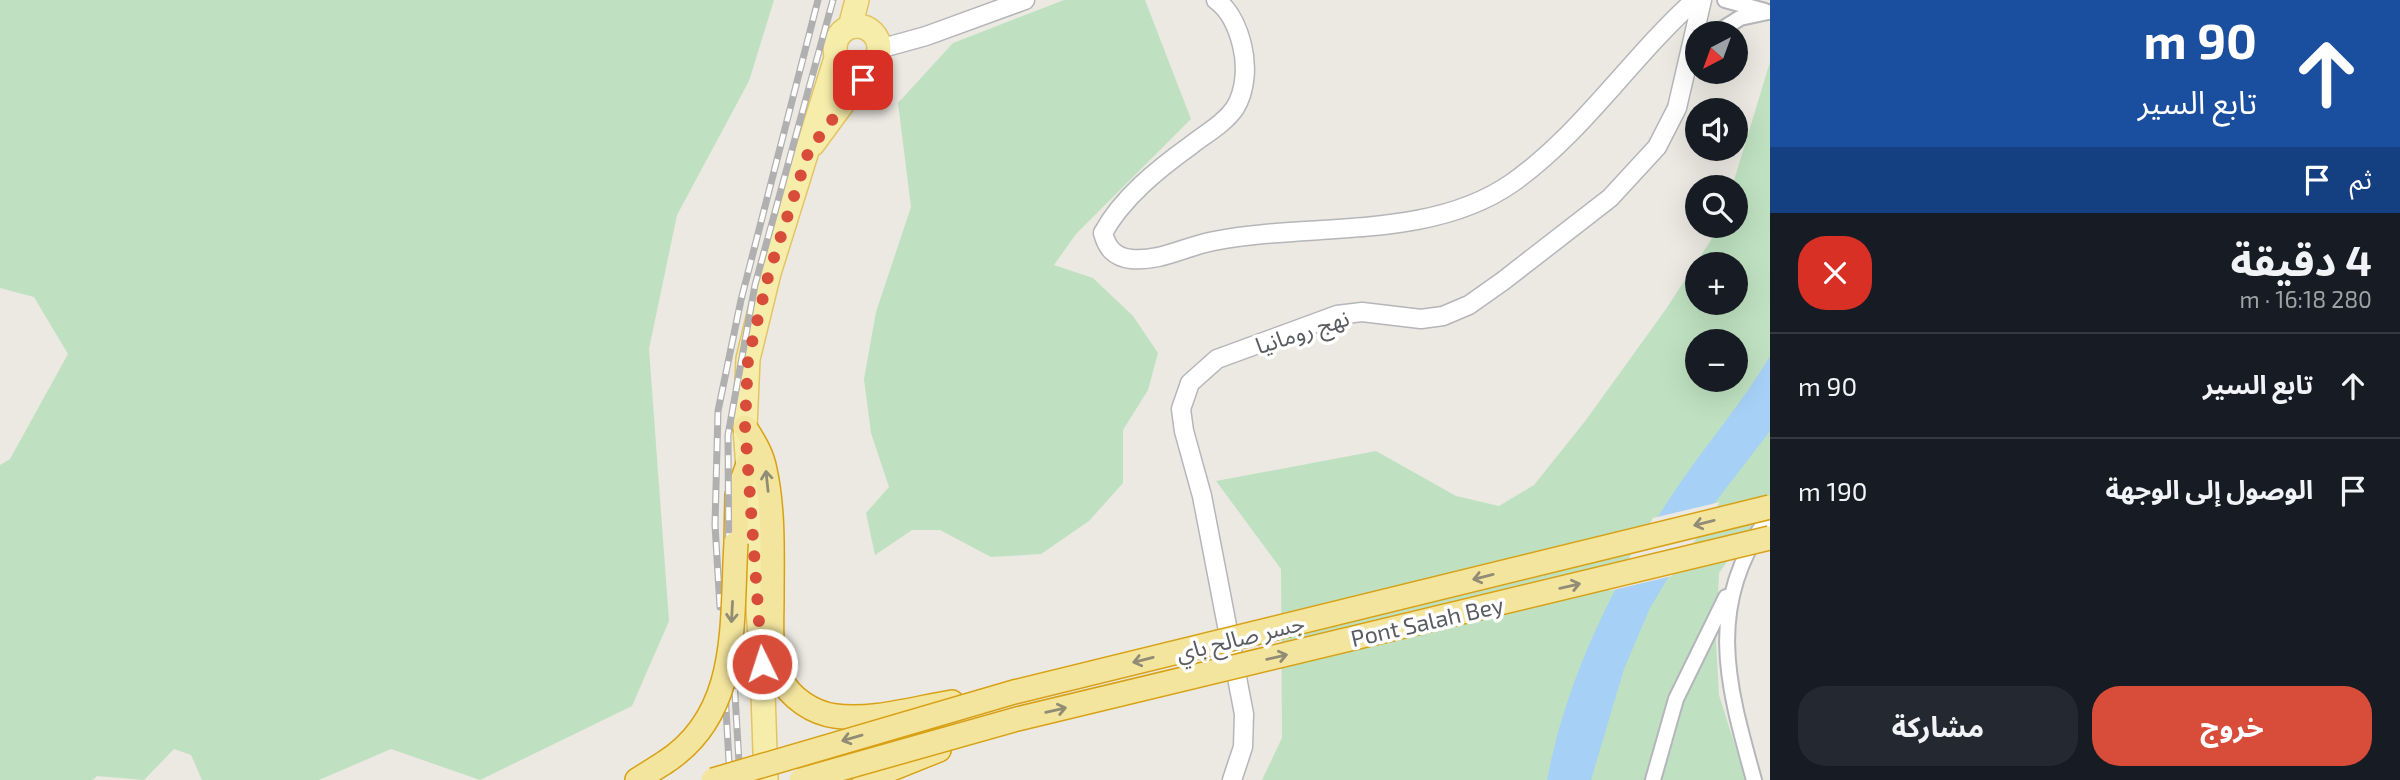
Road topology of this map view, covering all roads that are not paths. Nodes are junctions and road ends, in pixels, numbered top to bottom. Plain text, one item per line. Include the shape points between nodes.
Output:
1 (858, 0) edge
2 (1025, 0) edge
3 (1216, 0) edge
4 (1234, 0) edge
5 (1695, 0) edge
6 (1702, 0) edge
7 (1725, 0) edge
8 (1769, 12) edge
9 (1735, 21) edge
10 (1235, 24) junction
11 (850, 27) junction
12 (875, 57) junction
13 (836, 58) junction
14 (1684, 79) joint
15 (809, 150) junction
16 (745, 426) junction
17 (748, 464) junction
18 (1770, 507) edge
19 (1770, 514) edge
20 (1770, 538) edge
21 (1736, 577) junction
22 (1014, 692) junction
23 (1017, 719) junction
24 (637, 780) edge
25 (713, 780) edge
26 (766, 780) edge
27 (801, 780) edge
28 (864, 780) edge
29 (1232, 780) edge
30 (1653, 780) edge
31 (1754, 780) edge

1 - 11 main road
2 - 12 street
3 - 10 street
4 - 10 street
5 - 10 street via 1657,34 1584,118 1538,162 1478,203 1411,219 1213,241 1152,258 1130,259 1114,253 1103,233 1122,206 1236,106 1245,57
6 - 14 street, نهج رومانيا
7 - 8 street
8 - 9 street
11 - 12 main road via 873,33
11 - 13 main road via 836,39
12 - 13 main road via 852,70
12 - 15 main road
13 - 15 main road
14 - 29 street, نهج رومانيا via 1668,131 1639,169 1610,198 1469,305 1430,319 1362,312 1337,315 1217,359 1190,383 1182,423 1202,496 1244,714 1243,747
15 - 16 main road via 757,316 748,359
16 - 17 main road
22 -> 16 highway, bridge via 835,716 806,706 787,688 775,662 766,472
17 -> 24 highway, bridge via 737,495 730,663 722,692 702,729 685,748
17 - 26 main road
18 -> 22 highway, جسر صالح باي, bridge
19 - 21 street
23 -> 20 highway, Pont Salah Bey, bridge
21 - 30 street via 1676,699
21 - 31 street via 1728,608 1727,652 1733,705
22 -> 25 highway, جسر صالح باي, bridge
23 - 27 highway, Pont Salah Bey, bridge
23 - 28 highway, bridge

